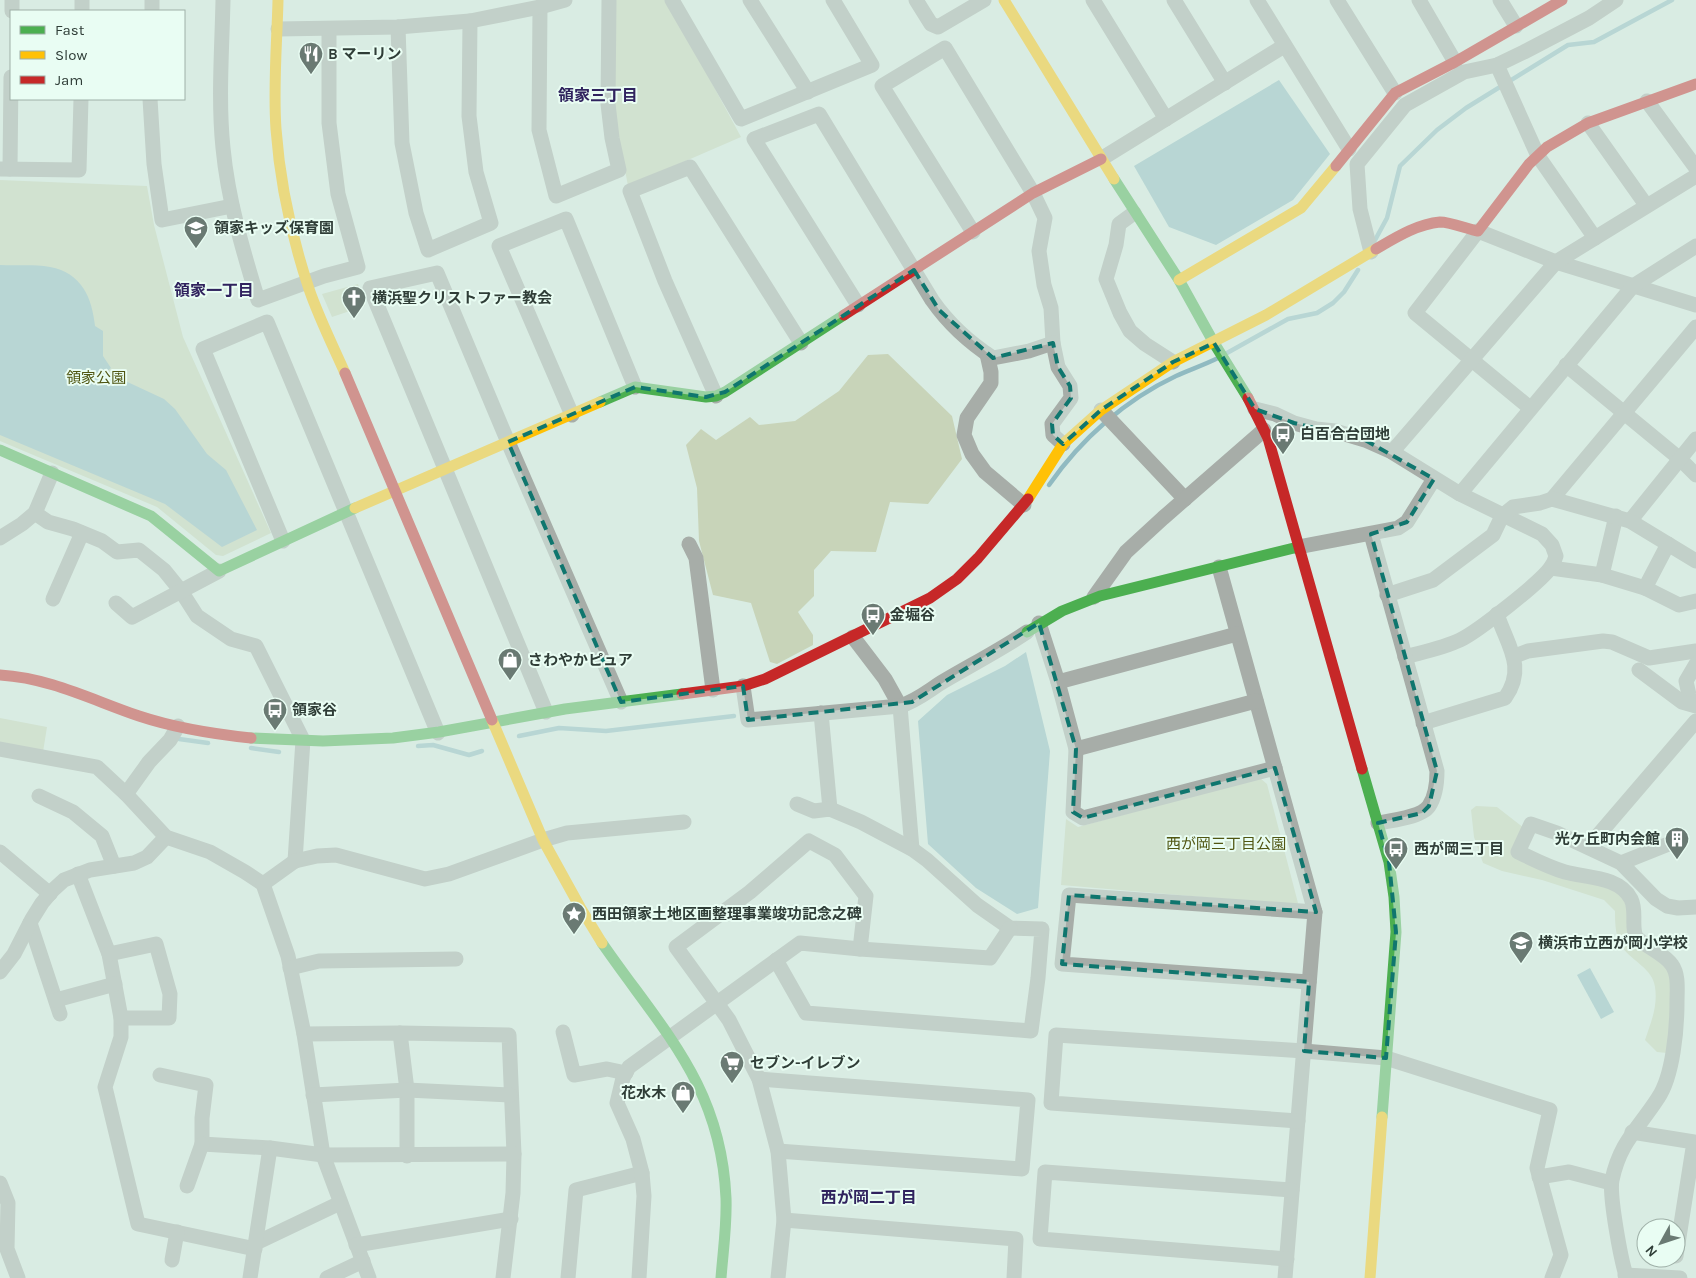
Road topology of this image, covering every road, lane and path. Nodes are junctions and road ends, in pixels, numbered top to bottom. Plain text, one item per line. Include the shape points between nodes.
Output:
1 (223, 0) edge
2 (278, 0) edge
3 (565, 0) edge
4 (609, 0) edge
5 (672, 0) edge
6 (750, 0) edge
7 (833, 0) edge
8 (916, 0) edge
9 (984, 0) edge
10 (1004, 0) edge
11 (1093, 0) edge
12 (1174, 0) edge
13 (1257, 0) edge
14 (1337, 0) edge
15 (1419, 0) edge
16 (1500, 0) edge
17 (1562, 0) edge
18 (1616, 0) edge
19 (540, 7) junction
20 (470, 21) junction
21 (1516, 26) junction
22 (398, 27) junction
23 (278, 29) junction
24 (329, 29) junction
25 (1284, 46) junction
26 (1455, 62) junction
27 (1497, 65) junction
28 (1226, 83) junction
29 (1696, 84) edge
30 (10, 92) edge
31 (808, 92) junction
32 (1395, 93) junction
33 (81, 100) edge
34 (150, 100) edge
35 (1647, 101) junction
36 (1166, 119) junction
37 (1588, 123) junction
38 (1350, 149) junction
39 (1538, 156) junction
40 (1101, 159) junction
41 (1696, 168) edge
42 (5, 169) edge
43 (1696, 176) edge
44 (1032, 193) junction
45 (232, 206) junction
46 (1646, 206) junction
47 (1134, 213) junction
48 (1478, 231) junction
49 (973, 232) junction
50 (1594, 238) junction
51 (1696, 246) edge
52 (1370, 252) junction
53 (1556, 262) junction
54 (914, 270) junction
55 (1179, 280) junction
56 (307, 282) junction
57 (1633, 286) junction
58 (1696, 305) edge
59 (858, 306) junction
60 (1696, 327) edge
61 (801, 343) junction
62 (1052, 343) junction
63 (1214, 343) junction
64 (987, 354) junction
65 (1472, 361) junction
66 (1173, 362) junction
67 (1566, 365) junction
68 (635, 387) junction
69 (716, 396) junction
70 (1530, 408) junction
71 (1255, 409) junction
72 (1101, 410) junction
73 (1624, 413) junction
74 (572, 415) junction
75 (1264, 430) junction
76 (1696, 439) edge
77 (508, 442) junction
78 (1064, 444) junction
79 (0, 450) edge
80 (1392, 452) junction
81 (1680, 459) junction
82 (444, 470) junction
83 (52, 473) junction
84 (1696, 475) edge
85 (1434, 479) junction
86 (396, 492) junction
87 (1460, 494) junction
88 (1185, 499) junction
89 (1552, 499) junction
90 (1024, 505) junction
91 (35, 512) junction
92 (346, 512) junction
93 (1502, 516) junction
94 (1623, 519) junction
95 (82, 533) junction
96 (1371, 534) junction
97 (0, 538) edge
98 (283, 541) junction
99 (689, 544) dead end
100 (1668, 544) junction
101 (1298, 547) junction
102 (1696, 561) edge
103 (1218, 567) junction
104 (1551, 568) junction
105 (219, 571) junction
106 (1602, 575) junction
107 (1645, 588) junction
108 (181, 591) junction
109 (1387, 595) junction
110 (1094, 597) junction
111 (53, 598) dead end
112 (1696, 601) edge
113 (116, 603) dead end
114 (1497, 614) junction
115 (1039, 622) junction
116 (1027, 632) joint
117 (1237, 634) junction
118 (853, 637) junction
119 (1696, 651) edge
120 (1515, 656) junction
121 (1405, 657) junction
122 (1696, 664) edge
123 (1639, 670) dead end
124 (0, 675) edge
125 (1058, 682) junction
126 (743, 686) junction
127 (713, 690) junction
128 (1256, 701) junction
129 (621, 702) junction
130 (1696, 705) edge
131 (900, 706) junction
132 (546, 712) junction
133 (821, 713) junction
134 (491, 721) junction
135 (1696, 721) edge
136 (1423, 723) junction
137 (178, 726) junction
138 (438, 732) junction
139 (303, 740) junction
140 (0, 749) edge
141 (1076, 749) junction
142 (22, 754) junction
143 (11, 766) dead end
144 (1275, 768) junction
145 (126, 794) junction
146 (39, 796) dead end
147 (797, 804) dead end
148 (830, 810) junction
149 (684, 822) dead end
150 (1378, 823) junction
151 (166, 837) junction
152 (543, 840) junction
153 (1671, 843) dead end
154 (1588, 847) junction
155 (912, 849) junction
156 (0, 852) edge
157 (295, 862) junction
158 (1621, 863) junction
159 (114, 866) junction
160 (78, 874) junction
161 (263, 884) junction
162 (50, 894) junction
163 (1696, 907) edge
164 (1315, 912) junction
165 (30, 924) junction
166 (1010, 928) junction
167 (860, 949) junction
168 (109, 954) junction
169 (456, 959) dead end
170 (776, 960) junction
171 (290, 968) junction
172 (0, 972) edge
173 (1309, 982) junction
174 (115, 984) junction
175 (717, 1003) junction
176 (121, 1018) junction
177 (563, 1032) dead end
178 (400, 1033) junction
179 (304, 1034) junction
180 (670, 1036) junction
181 (1304, 1051) junction
182 (1386, 1058) junction
183 (626, 1073) junction
184 (160, 1075) dead end
185 (759, 1079) junction
186 (407, 1090) junction
187 (313, 1095) junction
188 (510, 1095) junction
189 (1298, 1121) junction
190 (1632, 1132) junction
191 (1695, 1139) edge
192 (202, 1144) junction
193 (270, 1148) junction
194 (778, 1151) junction
195 (514, 1154) junction
196 (323, 1155) junction
197 (407, 1156) junction
198 (642, 1173) junction
199 (1540, 1177) junction
200 (0, 1183) edge
201 (1611, 1183) junction
202 (186, 1186) dead end
203 (1292, 1190) junction
204 (340, 1203) junction
205 (1682, 1218) edge
206 (511, 1219) junction
207 (784, 1220) junction
208 (177, 1232) junction
209 (255, 1246) junction
210 (356, 1246) junction
211 (1287, 1259) junction
212 (172, 1260) dead end
213 (362, 1261) junction
214 (1626, 1276) edge
215 (18, 1278) edge
216 (250, 1278) edge
217 (327, 1278) edge
218 (370, 1278) edge
219 (503, 1278) edge
220 (568, 1278) edge
221 (640, 1278) edge
222 (721, 1278) edge
223 (778, 1278) edge
224 (1014, 1278) edge
225 (1286, 1278) edge
226 (1370, 1278) edge
227 (1552, 1278) edge
228 (1676, 1278) edge

1 - 45 street via 222,140
2 - 23 street
3 - 19 street
4 - 19 street via 608,104 619,170 556,196 539,130
5 - 31 street via 741,119
6 - 31 street
7 - 31 street via 872,65
8 - 9 street via 931,24 938,26
10 - 40 street
11 - 36 street
12 - 28 street
13 - 25 street
14 - 32 street
15 - 26 street
16 - 21 street
17 - 21 street
18 - 27 street via 1589,18
19 - 20 street
20 - 22 street
20 - 22 street via 469,116 476,172 491,224 428,250 416,213 402,143
21 - 26 street
22 - 24 street
23 - 24 street
23 - 56 street via 275,103 280,173
24 - 56 street via 330,124 338,194 358,267
25 - 28 street
25 - 38 street
26 - 32 street
27 - 39 street
27 - 52 street via 1464,72 1405,105 1357,164 1360,209
28 - 36 street
29 - 35 street
30 - 42 street
32 - 38 street
33 - 42 street via 79,170
34 - 45 street via 162,220
35 - 37 street
35 - 41 street
36 - 40 street
37 - 39 street
37 - 46 street
38 - 55 street via 1301,208
39 - 48 street
39 - 50 street
40 - 44 street
40 - 47 street
43 - 46 street
44 - 49 street
44 - 49 street via 945,48 882,86
44 - 62 street via 1045,218 1039,251 1051,308
45 - 56 street via 258,300
46 - 50 street
47 - 55 street
47 - 66 street via 1119,224 1106,279 1130,331
48 - 52 street via 1441,222 1400,235
48 - 53 street
48 - 65 street via 1415,313
49 - 54 street
50 - 53 street
51 - 57 street
52 - 63 street via 1274,311
53 - 57 street
53 - 65 street
54 - 59 street
54 - 59 street via 819,114 754,139
54 - 64 street via 939,310
55 - 63 street
56 - 86 street
57 - 58 street
57 - 67 street
59 - 61 street
60 - 73 street
61 - 69 street
61 - 69 street via 690,167 630,191
62 - 64 street via 1006,356 993,358
62 - 78 street via 1058,367 1070,386 1071,398 1052,424 1053,435
63 - 66 street
63 - 71 street
64 - 90 street via 991,383 967,418 964,435 985,472
65 - 70 street
65 - 80 street
66 - 72 street
67 - 70 street
67 - 73 street
68 - 69 street
68 - 74 street
68 - 74 street via 566,219 499,246
70 - 87 street
71 - 75 street
71 - 80 street via 1308,427 1365,440
72 - 78 street
72 - 88 street
73 - 81 street
73 - 89 street
74 - 77 street
75 - 88 street
75 - 101 street
76 - 81 street
77 - 82 street
77 - 82 street via 437,273 370,288
77 - 129 street
78 - 90 street
79 - 83 street
80 - 85 street
81 - 84 street
81 - 94 street
82 - 86 street
82 - 132 street
83 - 91 street
83 - 105 street via 151,516
85 - 87 street
85 - 96 street via 1407,522 1398,528
86 - 92 street
86 - 134 street
87 - 93 street
88 - 110 street via 1126,552
89 - 93 street via 1513,507
89 - 94 street
90 - 118 street via 957,579 930,598
91 - 95 street via 48,522
91 - 97 street
92 - 98 street
92 - 98 street via 268,322 203,349
92 - 138 street
93 - 104 street via 1542,534 1552,544 1556,556
93 - 109 street via 1493,535 1433,580
94 - 100 street
94 - 106 street
95 - 108 street via 118,552 139,550 164,570
95 - 111 street
96 - 101 street
96 - 109 street
98 - 105 street
99 - 127 street via 696,558
100 - 102 street
100 - 107 street
101 - 103 street
101 - 150 street
103 - 110 street
103 - 117 street
104 - 106 street
104 - 114 street
105 - 108 street
106 - 107 street
107 - 112 street via 1679,605
108 - 113 street via 132,617
108 - 139 street via 197,616 231,639 256,646
109 - 121 street
110 - 115 street
114 - 120 street
114 - 121 street via 1462,639
115 - 116 street
115 - 125 street
116 - 131 street via 912,702
117 - 125 street
117 - 128 street
118 - 126 street via 765,679
118 - 131 street via 885,679
119 - 120 street via 1649,658 1612,642 1603,642 1528,651
120 - 136 street via 1514,674 1505,698
121 - 136 street
122 - 130 street via 1686,682
123 - 130 street via 1682,702
124 - 137 street via 34,679 66,688 129,713
125 - 141 street
126 - 127 street
126 - 133 street via 748,720
127 - 129 street
128 - 141 street
128 - 144 street
129 - 132 street
131 - 133 street
131 - 155 street
132 - 134 street
133 - 148 street
134 - 138 street
134 - 152 street
135 - 154 street
136 - 150 street via 1437,771 1429,806 1422,813
137 - 139 street via 252,738
137 - 145 street
138 - 139 street via 389,738
139 - 157 street
140 - 142 street
141 - 144 street via 1073,812 1083,818
142 - 143 street
142 - 145 street via 97,767
144 - 164 street
145 - 151 street
146 - 159 street via 73,812 102,836
147 - 148 street via 814,811
148 - 155 street
149 - 152 street via 567,833
150 - 182 street via 1394,897 1396,932
151 - 159 street via 147,857
151 - 161 street via 210,852
152 - 157 street via 450,874 425,879 336,855
152 - 180 street via 602,943
153 - 158 street
154 - 158 street
154 - 190 street via 1531,824 1518,852 1566,872 1599,877 1623,889 1633,904 1636,937 1671,963 1677,973 1677,1028 1672,1057 1659,1097
155 - 166 street via 977,905
156 - 162 street
157 - 161 street
158 - 163 street via 1667,906
159 - 160 street
160 - 162 street via 64,880
160 - 168 street
161 - 171 street
162 - 165 street
164 - 173 street
164 - 173 street via 1069,895 1062,964
165 - 172 street
165 - 174 street via 58,1007
166 - 167 street via 990,958
166 - 170 street via 1042,929 1031,1032 806,1013
167 - 170 street via 800,943
167 - 175 street via 866,896 835,855 809,842 750,892 676,946
168 - 174 street
168 - 176 street via 156,944 170,994 169,1018
169 - 171 street via 319,961
170 - 175 street
171 - 179 street
173 - 181 street
174 - 176 street
175 - 180 street
175 - 185 street
176 - 208 street via 120,1037 105,1087 138,1224
177 - 183 street via 574,1075 607,1069
178 - 179 street
178 - 186 street
178 - 188 street via 509,1035
179 - 187 street
180 - 183 street via 629,1066
180 - 222 street via 703,1094 718,1138 726,1216
181 - 182 street
181 - 189 street
181 - 189 street via 1056,1035 1051,1102
182 - 199 street via 1550,1110 1537,1168
182 - 226 street
183 - 198 street via 617,1103 633,1138
184 - 192 street via 206,1085
185 - 194 street
185 - 194 street via 1028,1100 1022,1168
186 - 187 street
186 - 188 street
186 - 197 street
187 - 196 street
188 - 195 street
189 - 203 street
190 - 191 street
190 - 201 street via 1618,1157
191 - 205 street
192 - 193 street
192 - 202 street
193 - 196 street
193 - 209 street
194 - 207 street
195 - 197 street
195 - 206 street
196 - 197 street
196 - 204 street
198 - 220 street via 576,1190
198 - 221 street
199 - 201 street via 1569,1172
199 - 227 street via 1561,1255
200 - 215 street via 8,1203 7,1248
201 - 214 street
203 - 211 street
203 - 211 street via 1045,1172 1040,1239
204 - 209 street
204 - 210 street
206 - 210 street
206 - 219 street
207 - 223 street
207 - 224 street via 1016,1239
208 - 209 street
208 - 212 street
209 - 216 street
210 - 213 street
211 - 225 street
213 - 217 street
213 - 218 street
214 - 228 street

